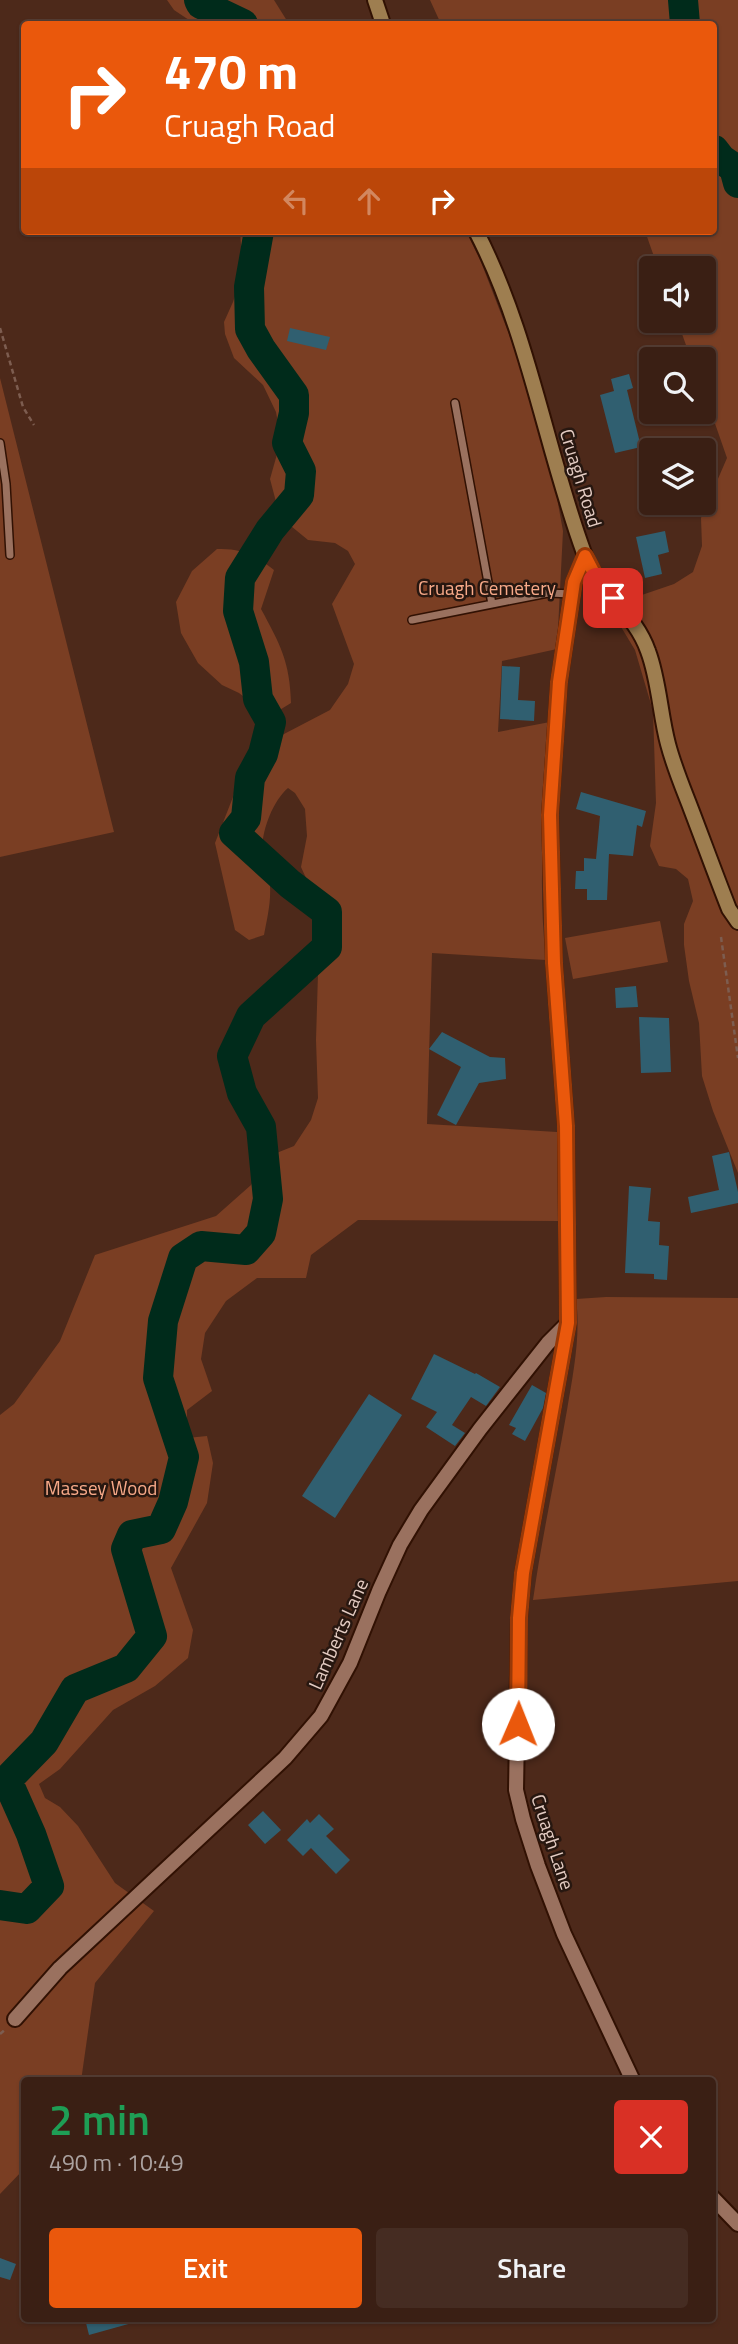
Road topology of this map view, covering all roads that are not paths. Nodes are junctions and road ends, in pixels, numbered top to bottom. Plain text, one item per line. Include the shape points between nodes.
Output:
1 (375, 0) edge
2 (382, 21) edge
3 (478, 235) edge
4 (454, 403) dead end
5 (0, 443) edge
6 (10, 555) dead end
7 (585, 556) junction
8 (573, 594) junction
9 (492, 604) junction
10 (412, 620) dead end
11 (738, 922) edge
12 (568, 1323) junction
13 (15, 2019) dead end
14 (631, 2077) edge
15 (716, 2201) edge
16 (738, 2224) edge

1 - 2 main road
3 - 7 main road, Cruagh Road via 520,338
4 - 9 lane
5 - 6 lane
7 - 8 street, Cruagh Lane
7 - 11 main road, Cruagh Road via 597,579 640,632 649,652 668,745 729,909
8 - 9 lane via 548,593
8 - 12 street, Cruagh Lane via 559,682 550,815 554,963 566,1126
9 - 10 lane
12 - 13 street, Lamberts Lane via 517,1382 421,1510 400,1545 350,1664 321,1716 285,1758 60,1968
12 - 14 street, Cruagh Lane via 523,1573 516,1790 564,1934
15 - 16 street

